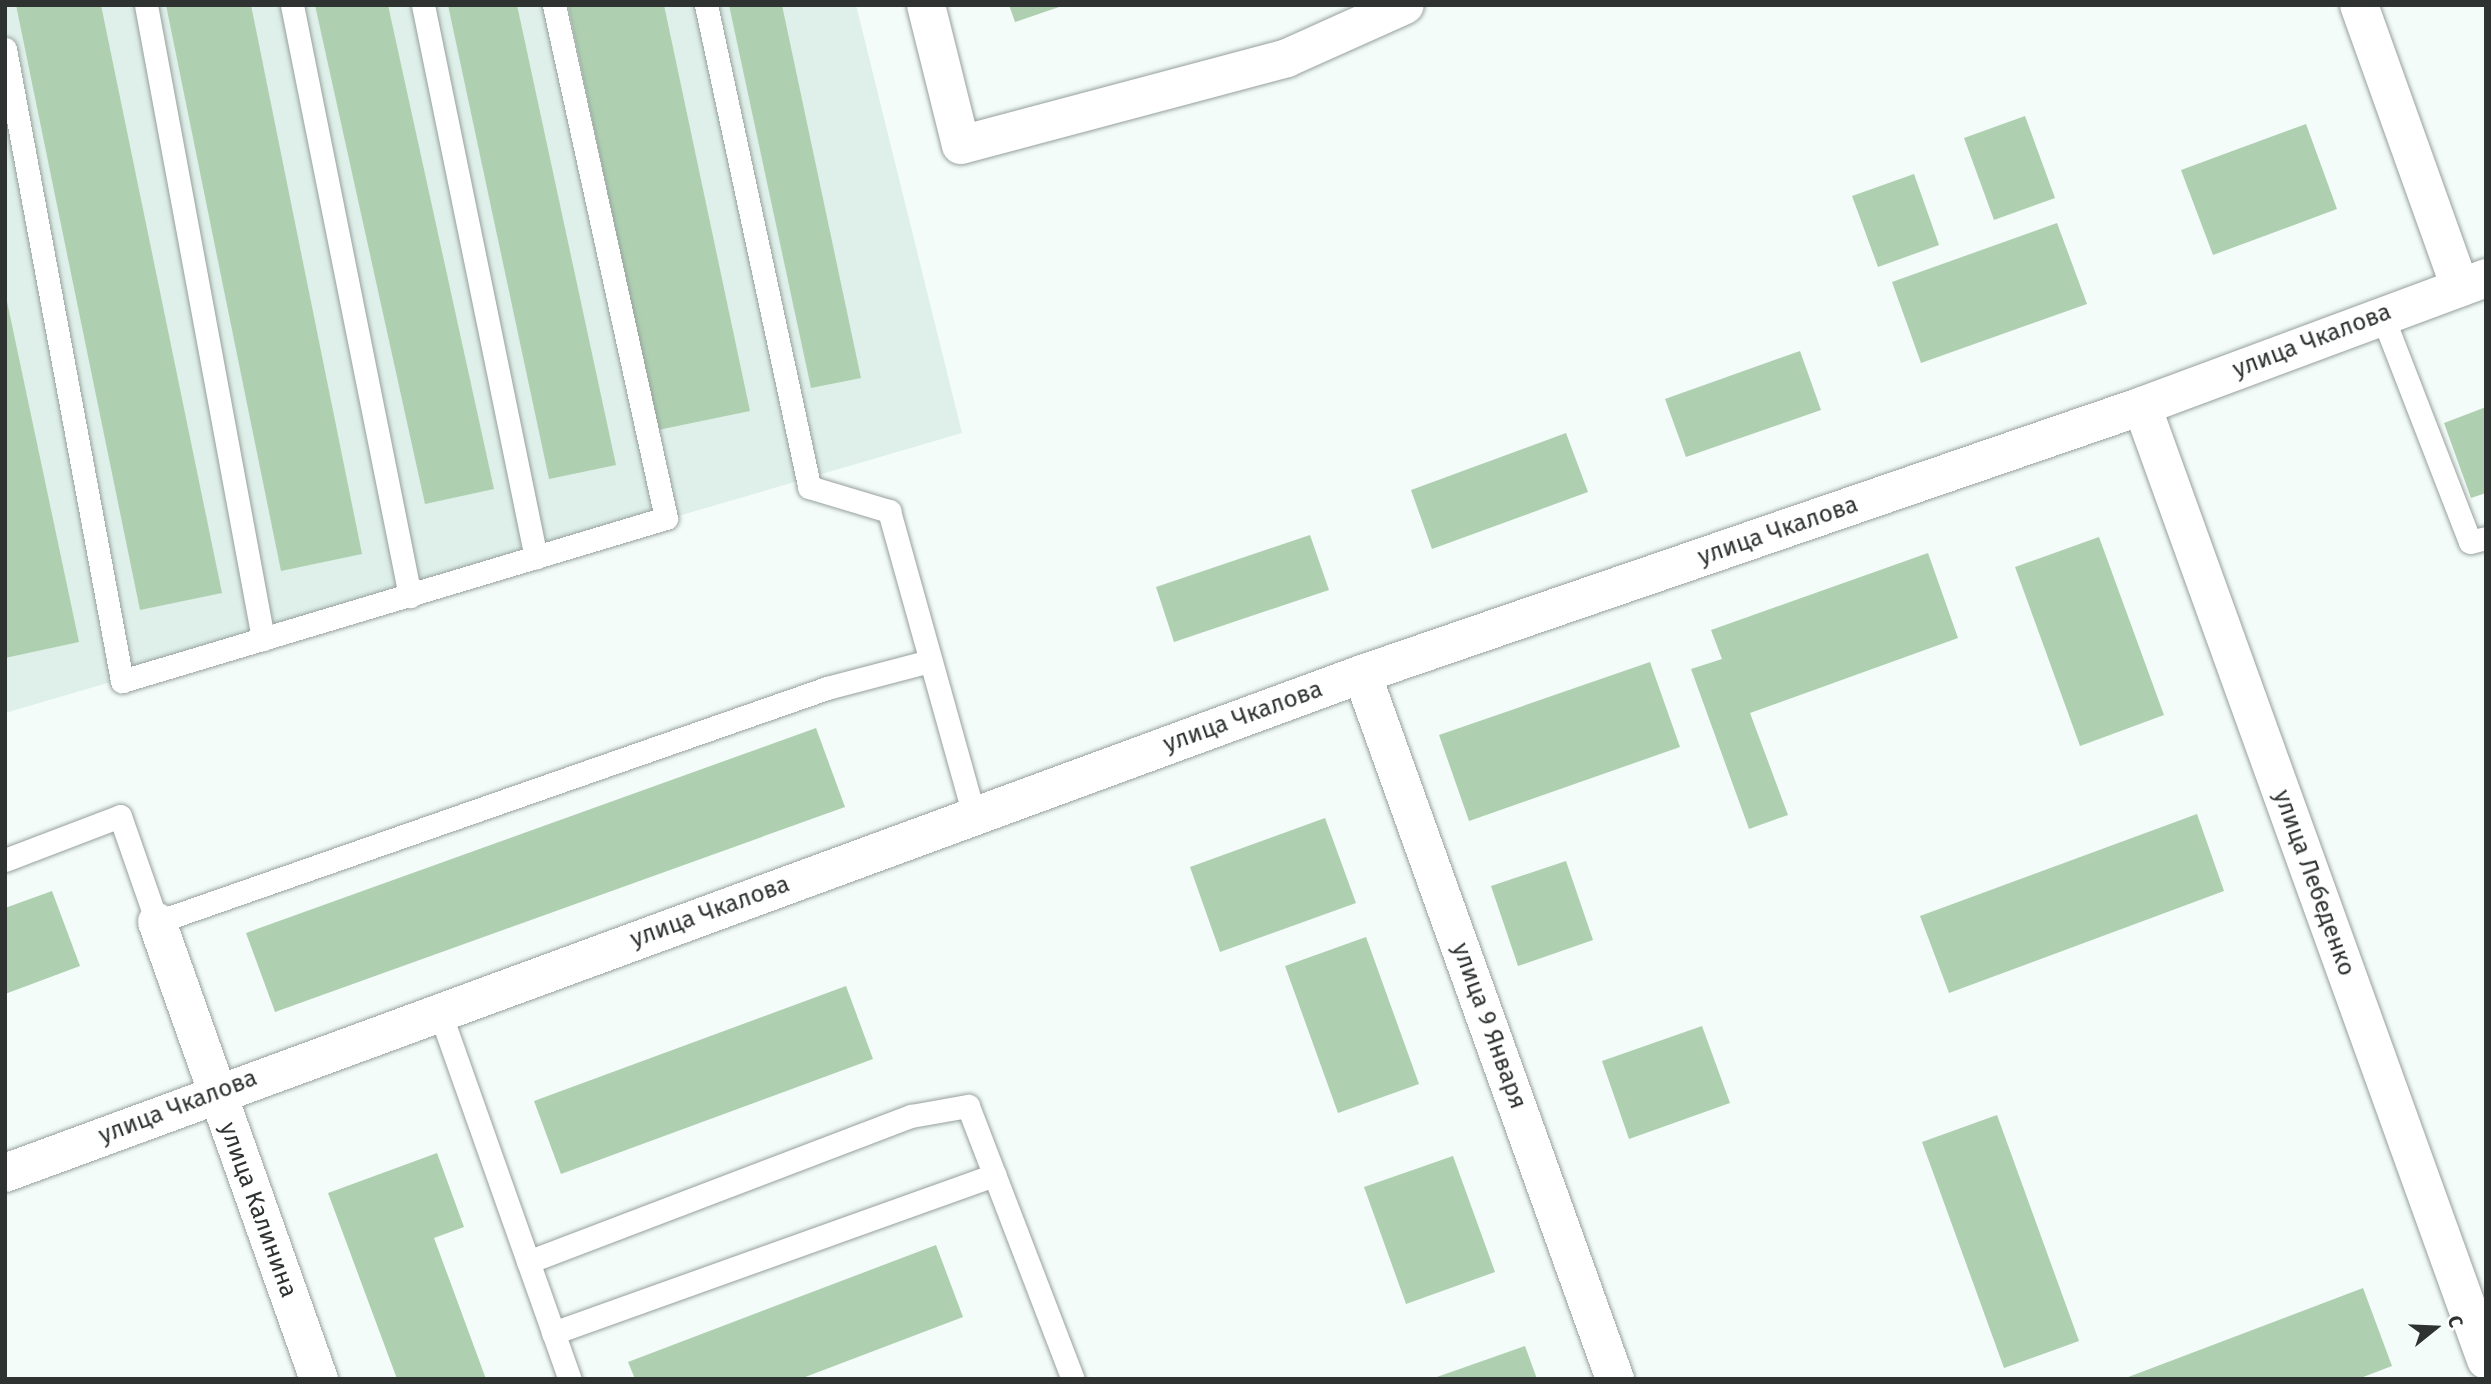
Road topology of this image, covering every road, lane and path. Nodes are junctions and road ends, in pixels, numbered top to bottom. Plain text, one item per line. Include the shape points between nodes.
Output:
1 (146, 5) edge
2 (292, 5) edge
3 (423, 5) edge
4 (554, 5) edge
5 (706, 5) edge
6 (926, 5) edge
7 (1405, 5) edge
8 (2359, 5) edge
9 (5, 49) edge
10 (2473, 283) edge
11 (2382, 315) junction
12 (2141, 406) junction
13 (2486, 538) edge
14 (536, 558) junction
15 (410, 596) junction
16 (263, 639) junction
17 (930, 661) junction
18 (1362, 674) junction
19 (974, 816) junction
20 (5, 860) edge
21 (157, 922) junction
22 (439, 1010) junction
23 (215, 1092) junction
24 (5, 1173) edge
25 (995, 1175) junction
26 (528, 1262) junction
27 (553, 1333) junction
28 (2486, 1360) edge
29 (319, 1379) edge
30 (570, 1379) edge
31 (1073, 1379) edge
32 (1615, 1379) edge

1 - 16 lane
2 - 15 lane
3 - 14 lane
4 - 14 lane via 666,518
5 - 17 lane via 809,487 889,511
6 - 7 street via 961,145 1287,58
8 - 10 street
9 - 16 lane via 122,681
10 - 11 street, улица Чкалова
11 - 12 street, улица Чкалова
11 - 13 lane via 2470,542
12 - 18 street, улица Чкалова
12 - 28 street, улица Лебеденко
14 - 15 lane
15 - 16 lane
17 - 19 lane
17 - 21 lane via 827,688
18 - 19 street, улица Чкалова
18 - 32 street, улица 9 Января
19 - 22 street, улица Чкалова
20 - 21 lane via 120,816
21 - 23 street, улица Калинина
22 - 23 street, улица Чкалова
22 - 26 lane
23 - 24 street, улица Чкалова
23 - 29 street, улица Калинина
25 - 26 lane via 968,1106 911,1116
25 - 27 lane
25 - 31 lane
26 - 27 lane
27 - 30 lane

